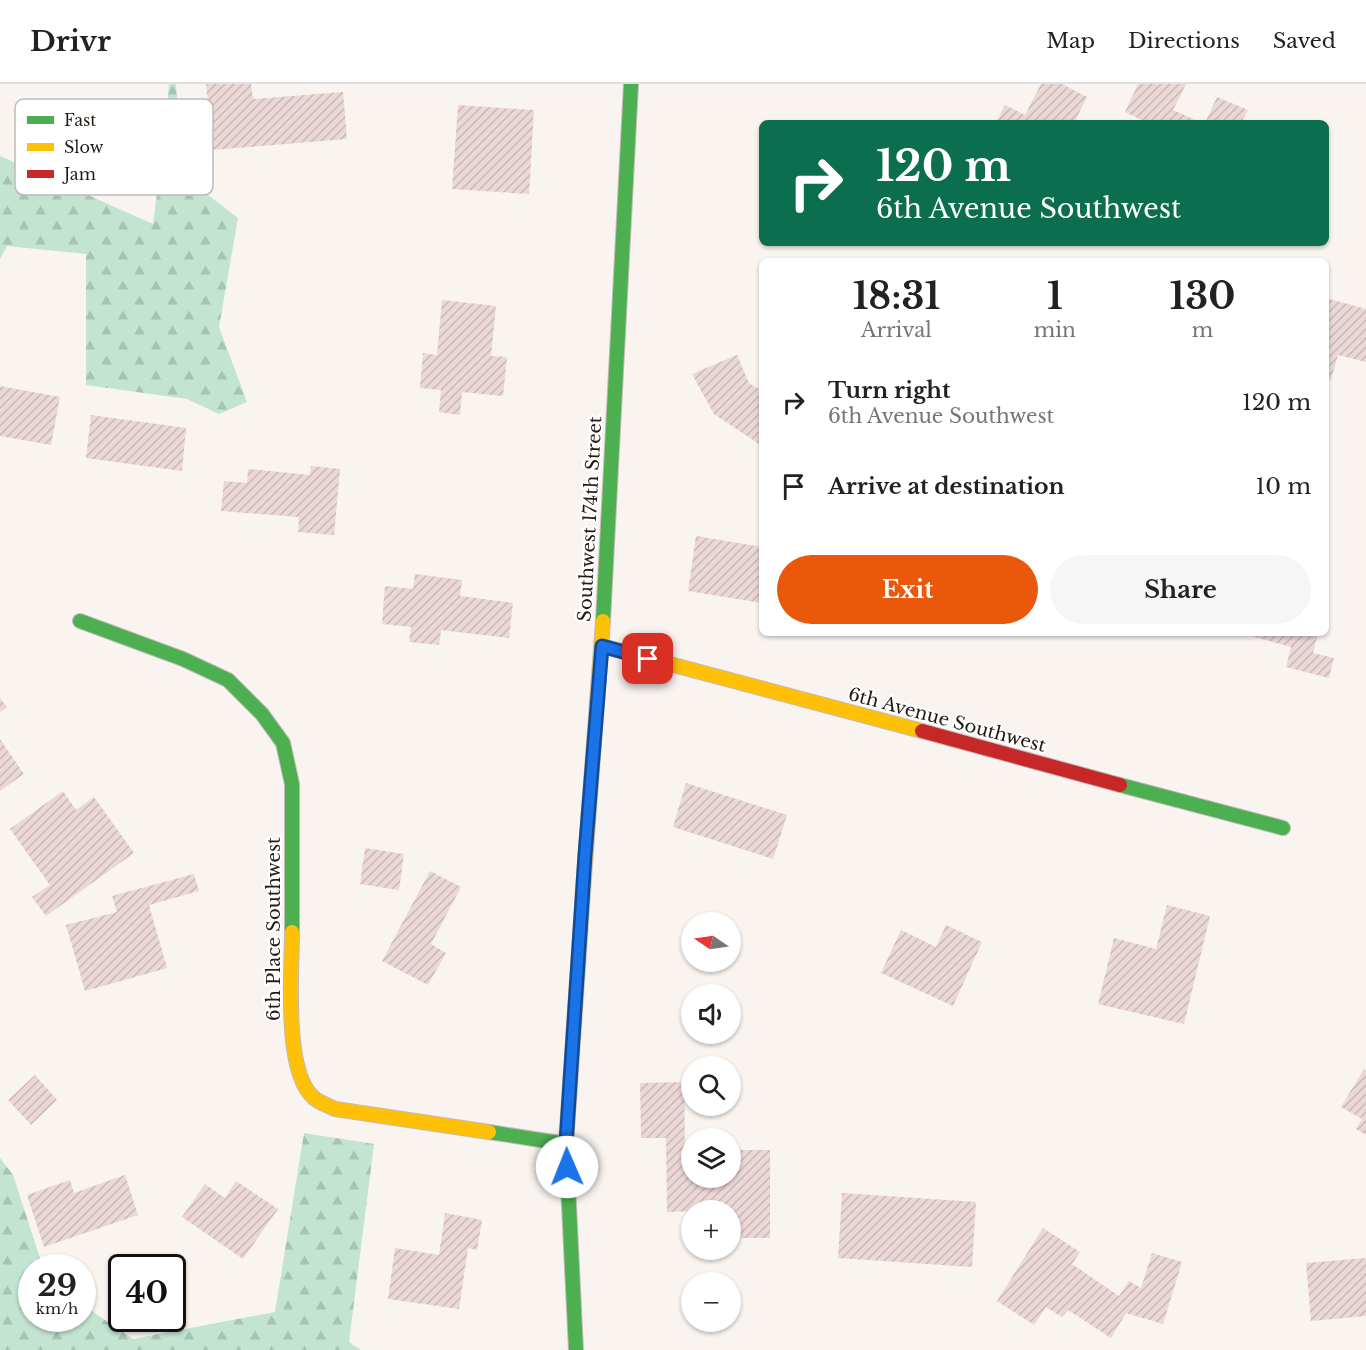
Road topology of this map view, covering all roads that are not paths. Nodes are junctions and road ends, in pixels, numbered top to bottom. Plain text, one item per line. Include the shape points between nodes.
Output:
1 (631, 84) edge
2 (80, 621) dead end
3 (602, 646) junction
4 (1283, 828) dead end
5 (566, 1144) junction
6 (576, 1350) edge

1 - 3 street, Southwest 174th Street
2 - 5 street, 6th Place Southwest via 228,680 262,714 283,743 292,784 292,1032 298,1075 314,1098 334,1109
3 - 4 street, 6th Avenue Southwest
3 - 5 street, Southwest 174th Street
5 - 6 street, Southwest 174th Street

